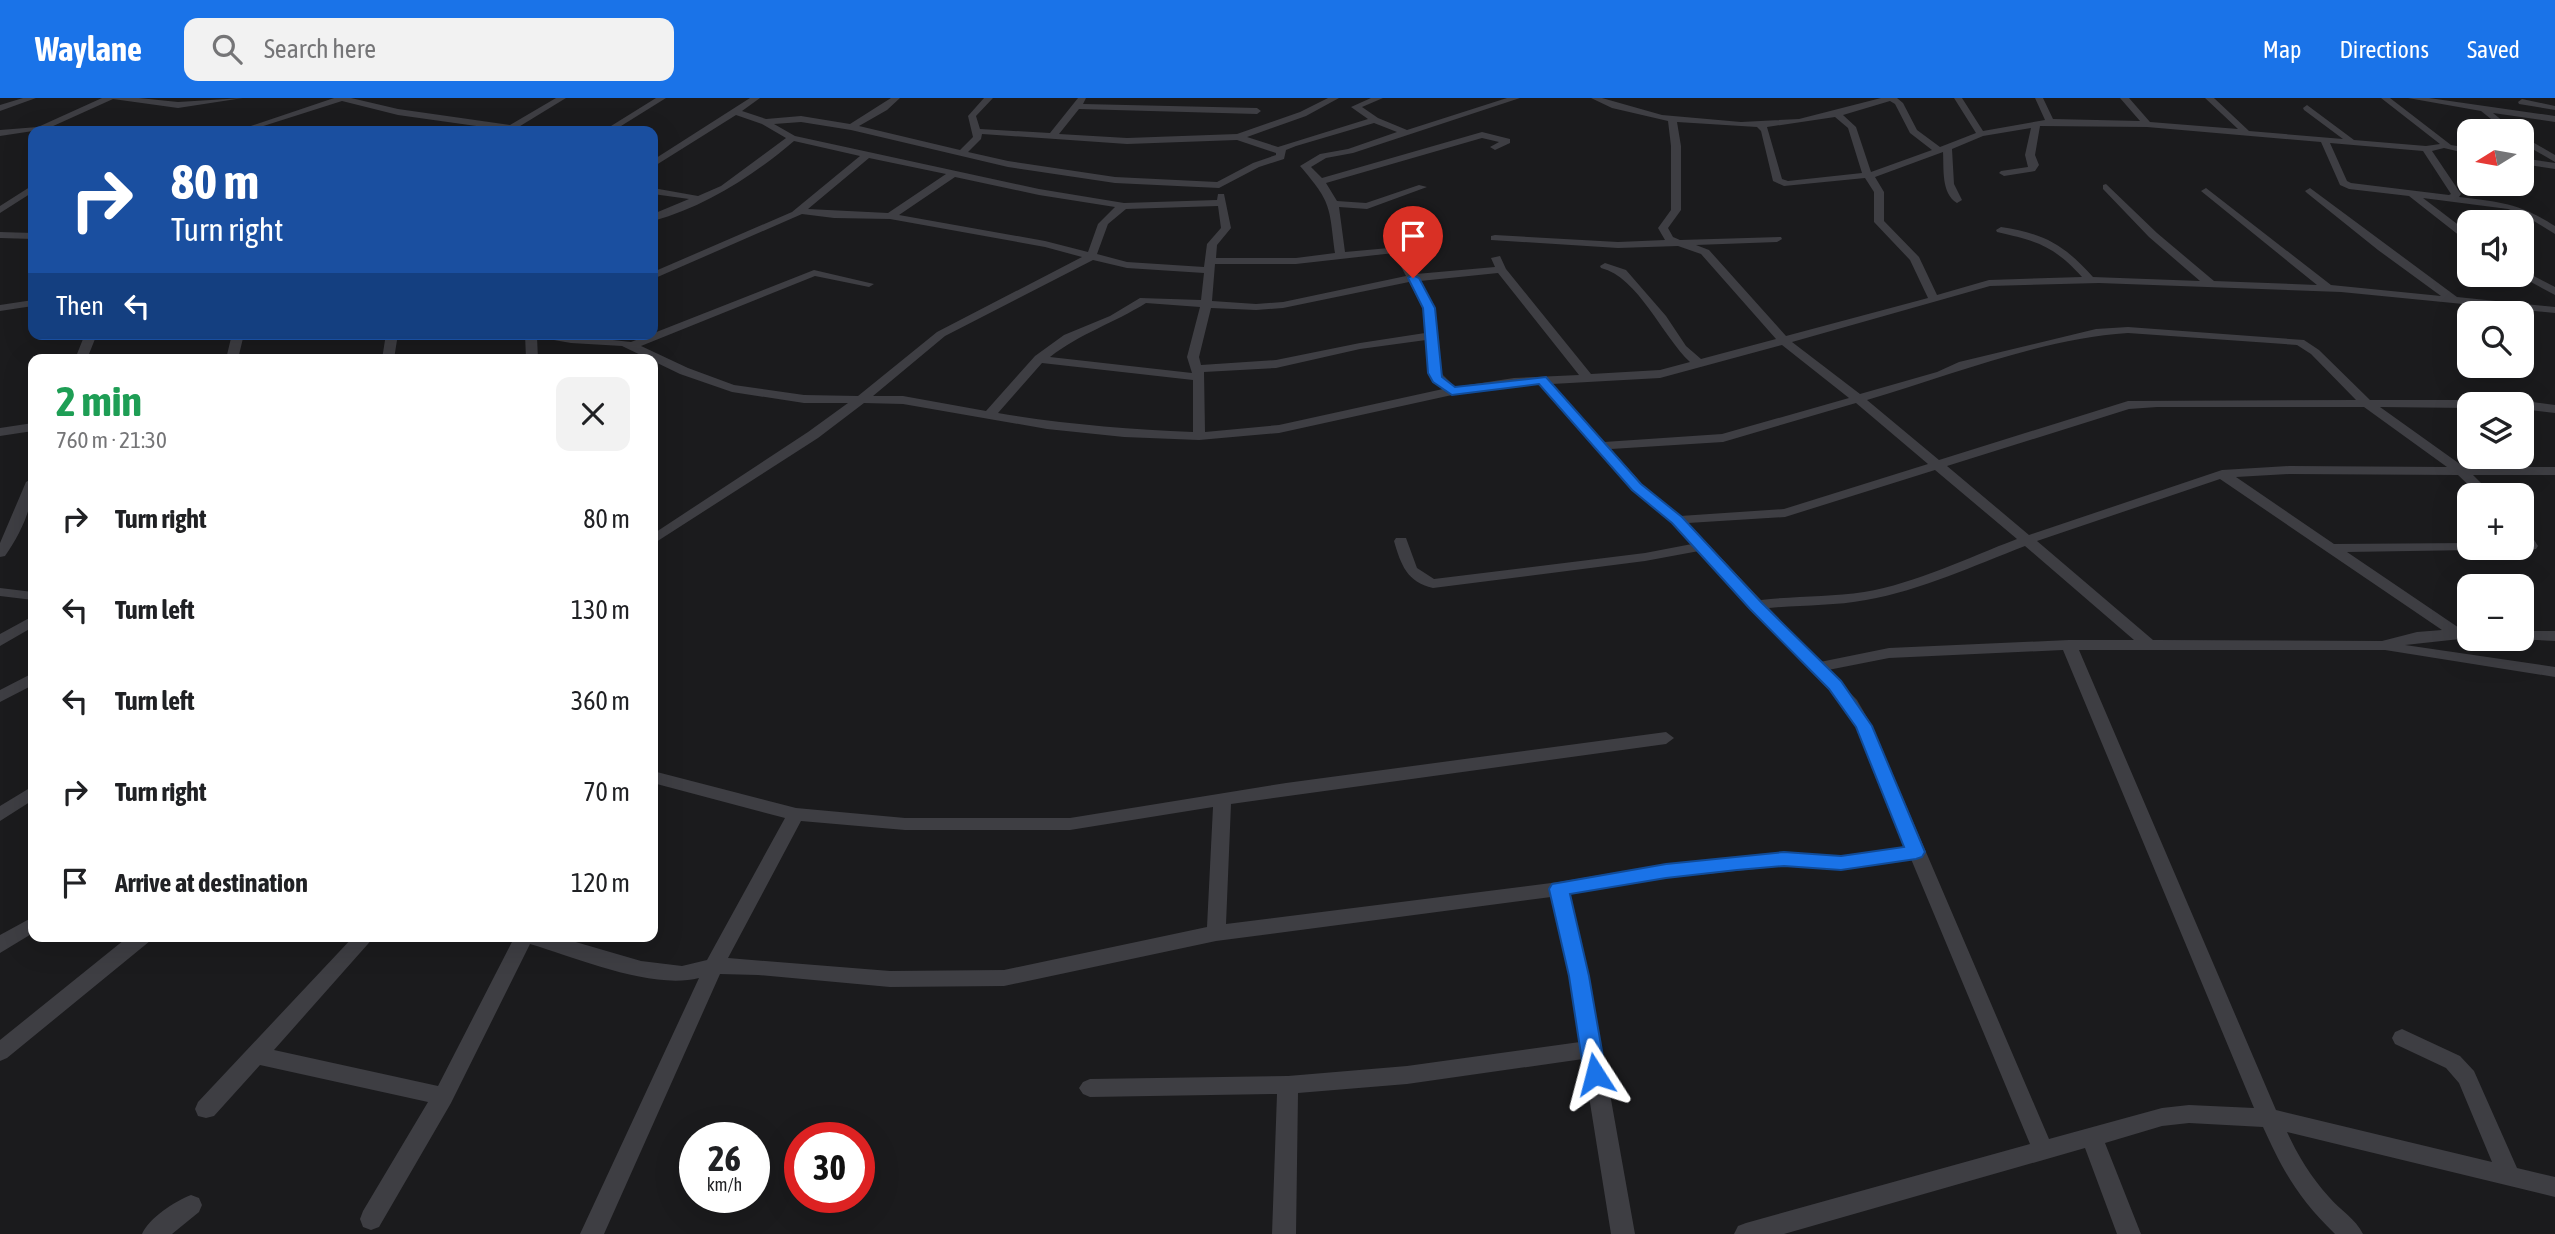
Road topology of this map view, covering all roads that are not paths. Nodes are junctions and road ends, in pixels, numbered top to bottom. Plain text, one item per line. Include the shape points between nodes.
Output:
1 (32, 98) edge
2 (76, 98) edge
3 (109, 98) edge
4 (116, 98) edge
5 (239, 98) edge
6 (342, 98) edge
7 (562, 98) edge
8 (662, 98) edge
9 (755, 98) edge
10 (896, 98) edge
11 (989, 98) edge
12 (1335, 98) edge
13 (1379, 98) edge
14 (1516, 98) edge
15 (1595, 98) edge
16 (1891, 98) edge
17 (1958, 98) edge
18 (2039, 98) edge
19 (2124, 98) edge
20 (2209, 98) edge
21 (2385, 98) edge
22 (2412, 98) edge
23 (99, 102) junction
24 (1080, 102) edge
25 (2522, 102) dead end
26 (2554, 104) edge
27 (0, 108) edge
28 (2307, 108) dead end
29 (2483, 108) junction
30 (734, 111) junction
31 (1257, 111) dead end
32 (1836, 114) junction
33 (1672, 119) junction
34 (2496, 119) edge
35 (2553, 119) edge
36 (1375, 120) junction
37 (765, 122) junction
38 (2050, 122) junction
39 (1758, 124) junction
40 (2036, 124) junction
41 (2147, 124) junction
42 (47, 126) edge
43 (255, 126) edge
44 (484, 126) edge
45 (516, 126) edge
46 (615, 126) edge
47 (851, 127) junction
48 (28, 130) edge
49 (977, 131) junction
50 (1405, 132) junction
51 (0, 133) edge
52 (2247, 133) junction
53 (1981, 134) junction
54 (1053, 135) junction
55 (1238, 137) junction
56 (792, 138) junction
57 (2324, 139) junction
58 (2350, 140) junction
59 (2445, 146) junction
60 (2534, 146) edge
61 (1495, 147) dead end
62 (1942, 149) junction
63 (2426, 149) junction
64 (2457, 149) edge
65 (1280, 150) junction
66 (962, 153) junction
67 (868, 154) junction
68 (2555, 159) edge
69 (658, 160) edge
70 (2534, 163) edge
71 (2555, 166) edge
72 (2004, 173) dead end
73 (953, 174) junction
74 (1868, 176) junction
75 (1320, 181) junction
76 (1219, 185) junction
77 (1422, 187) dead end
78 (2106, 187) dead end
79 (28, 191) edge
80 (2206, 191) dead end
81 (2310, 191) dead end
82 (658, 192) edge
83 (2411, 194) junction
84 (696, 198) junction
85 (2452, 198) junction
86 (1957, 200) dead end
87 (1223, 204) junction
88 (1334, 204) junction
89 (1124, 206) junction
90 (0, 210) edge
91 (800, 211) junction
92 (658, 216) edge
93 (890, 216) junction
94 (28, 230) edge
95 (2001, 230) dead end
96 (2457, 230) edge
97 (2555, 231) edge
98 (17, 235) junction
99 (28, 236) edge
100 (2, 238) edge
101 (1494, 238) dead end
102 (1777, 239) dead end
103 (1676, 243) junction
104 (1340, 255) junction
105 (1090, 257) junction
106 (1496, 258) dead end
107 (1209, 266) junction
108 (1605, 266) dead end
109 (1501, 270) junction
110 (658, 274) edge
111 (1413, 278) junction
112 (2090, 280) junction
113 (2534, 280) edge
114 (869, 284) dead end
115 (2213, 286) junction
116 (2328, 288) junction
117 (2555, 292) edge
118 (2452, 298) junction
119 (1934, 300) junction
120 (28, 304) edge
121 (1206, 305) junction
122 (0, 308) edge
123 (2555, 310) edge
124 (658, 335) edge
125 (1430, 336) junction
126 (573, 340) edge
127 (646, 340) edge
128 (1784, 341) junction
129 (634, 345) junction
130 (651, 354) edge
131 (658, 357) edge
132 (1039, 359) junction
133 (1698, 363) junction
134 (1197, 373) junction
135 (1588, 379) junction
136 (1542, 380) junction
137 (1452, 391) junction
138 (1857, 398) junction
139 (862, 399) junction
140 (2366, 403) junction
141 (2457, 404) edge
142 (2534, 406) edge
143 (2555, 409) edge
144 (988, 416) junction
145 (28, 428) edge
146 (0, 432) edge
147 (1199, 436) junction
148 (1598, 446) junction
149 (1937, 464) junction
150 (2555, 471) edge
151 (2463, 472) junction
152 (2222, 474) junction
153 (2474, 483) edge
154 (28, 494) edge
155 (1677, 520) junction
156 (658, 537) edge
157 (2027, 540) junction
158 (1401, 541) dead end
159 (1700, 547) junction
160 (2457, 547) edge
161 (2332, 548) junction
162 (0, 552) edge
163 (0, 592) edge
164 (28, 595) edge
165 (1756, 606) junction
166 (28, 624) edge
167 (2457, 629) edge
168 (2457, 635) edge
169 (2534, 636) edge
170 (2555, 636) edge
171 (0, 641) edge
172 (2069, 645) junction
173 (2150, 646) junction
174 (2382, 646) junction
175 (1818, 667) junction
176 (2555, 672) edge
177 (28, 681) edge
178 (0, 698) edge
179 (1667, 738) dead end
180 (658, 778) edge
181 (28, 795) edge
182 (1222, 799) junction
183 (796, 814) junction
184 (0, 815) edge
185 (1916, 852) junction
186 (1559, 889) junction
187 (28, 928) edge
188 (1216, 933) junction
189 (136, 942) edge
190 (361, 942) edge
191 (524, 942) edge
192 (548, 942) edge
193 (0, 945) edge
194 (713, 966) junction
195 (2402, 1038) dead end
196 (1591, 1049) junction
197 (0, 1052) edge
198 (257, 1055) junction
199 (1288, 1085) junction
200 (1090, 1088) dead end
201 (443, 1096) junction
202 (206, 1108) dead end
203 (2269, 1118) junction
204 (2092, 1137) junction
205 (2043, 1150) junction
206 (2508, 1173) junction
207 (2555, 1187) edge
208 (191, 1205) dead end
209 (371, 1219) dead end
210 (154, 1234) edge
211 (592, 1234) edge
212 (1284, 1234) edge
213 (1623, 1234) edge
214 (1746, 1234) edge
215 (2129, 1234) edge
216 (2351, 1234) edge

1 - 27 street
2 - 23 street
3 - 23 street
4 - 5 street via 196,105
6 - 43 street
6 - 44 street
7 - 45 street
8 - 46 street
9 - 30 street
10 - 47 street
11 - 49 street via 972,116
12 - 55 street
13 - 36 street via 1355,107
14 - 50 street
15 - 33 street
16 - 32 street
16 - 62 street via 1899,103 1913,131
17 - 53 street
18 - 38 street
19 - 41 street
20 - 52 street
21 - 59 street
22 - 29 street
23 - 42 street
24 - 31 street
24 - 54 street
25 - 26 street
26 - 35 street
28 - 58 street
29 - 34 street
29 - 35 street
30 - 37 street
30 - 69 street
32 - 39 street
32 - 74 street via 1852,127
33 - 39 street
33 - 103 street via 1676,209 1663,228 1666,237
36 - 50 street
36 - 65 street
37 - 47 street via 801,119
37 - 56 street
38 - 40 street
38 - 41 street
39 - 74 street via 1765,130 1766,145 1782,183
40 - 53 street
40 - 72 street via 2030,155 2034,166
41 - 52 street
47 - 66 street
48 - 51 street
49 - 54 street
49 - 66 street via 978,137
50 - 75 street via 1306,164
52 - 57 street
53 - 62 street
54 - 55 street via 1127,141
55 - 65 street
56 - 67 street
56 - 84 street via 723,188
57 - 58 street
57 - 83 street via 2343,183 2362,190
58 - 63 street
59 - 63 street
59 - 64 street
60 - 68 street
61 - 75 street via 1507,141 1482,135
62 - 74 street
62 - 86 street
63 - 85 street via 2456,194
65 - 76 street via 1281,157
66 - 76 street via 1115,180
67 - 73 street
67 - 91 street
70 - 71 street
73 - 89 street
73 - 93 street
74 - 119 street via 1881,197 1879,222 1915,259
75 - 88 street
76 - 87 street
77 - 88 street via 1367,205
78 - 115 street
79 - 90 street
80 - 116 street
81 - 118 street
82 - 84 street
83 - 85 street
83 - 96 street
84 - 92 street
85 - 97 street via 2521,210
87 - 89 street
87 - 107 street via 1226,228 1213,241
88 - 104 street
89 - 105 street via 1103,221
91 - 93 street
91 - 110 street
93 - 105 street via 1045,244
94 - 98 street
95 - 112 street via 2051,242
98 - 99 street
98 - 100 street
101 - 103 street via 1577,244
102 - 103 street
103 - 128 street via 1709,256
104 - 107 street
104 - 111 street via 1403,249
105 - 107 street via 1141,267
105 - 139 street via 941,334
106 - 109 street
107 - 121 street
108 - 133 street via 1622,272
109 - 111 street
109 - 135 street
111 - 121 street via 1283,304
111 - 125 street via 1429,308
112 - 115 street
112 - 119 street via 1989,283
113 - 117 street
114 - 124 street via 821,273 805,275
115 - 116 street
116 - 118 street
118 - 123 street
119 - 128 street
120 - 122 street
121 - 132 street via 1139,302 1068,337
121 - 134 street via 1193,357
125 - 134 street
125 - 137 street via 1434,373
126 - 129 street
127 - 129 street
128 - 133 street
128 - 138 street
129 - 130 street
131 - 139 street via 733,388 804,399
132 - 134 street
132 - 144 street
133 - 135 street via 1660,374
134 - 147 street
135 - 136 street
136 - 137 street
136 - 148 street
137 - 147 street via 1269,430
138 - 140 street via 1980,360 2096,332 2129,330 2300,342
138 - 148 street via 1723,438
138 - 149 street
139 - 144 street via 903,400
139 - 156 street
140 - 141 street
140 - 149 street via 2128,405
140 - 151 street
142 - 143 street
144 - 147 street via 1124,433
145 - 146 street
148 - 155 street
149 - 155 street via 1785,513
149 - 157 street
150 - 151 street
151 - 152 street
151 - 153 street
152 - 157 street
152 - 161 street
154 - 162 street
155 - 159 street
157 - 165 street via 1895,589 1862,597
157 - 173 street
158 - 159 street via 1411,572 1433,583
159 - 165 street
160 - 161 street
161 - 167 street
163 - 164 street
165 - 175 street
166 - 171 street
168 - 174 street
169 - 170 street
172 - 173 street
172 - 175 street via 1889,653
172 - 203 street
173 - 174 street
174 - 176 street
175 - 185 street via 1864,726
177 - 178 street
179 - 182 street
180 - 183 street
181 - 184 street
182 - 183 street via 1070,824 905,824
182 - 188 street
183 - 194 street
185 - 186 street via 1841,863 1784,859 1692,868
185 - 205 street
186 - 188 street
186 - 196 street
187 - 193 street
188 - 194 street via 1004,978 890,979
189 - 197 street
190 - 198 street
191 - 201 street
192 - 194 street via 641,969 682,974
194 - 211 street
195 - 206 street via 2454,1062 2467,1077
196 - 199 street via 1406,1075
196 - 213 street
198 - 201 street
198 - 202 street
199 - 200 street
199 - 212 street
201 - 209 street
203 - 204 street via 2189,1114
203 - 206 street
203 - 216 street via 2294,1170
204 - 205 street
204 - 215 street
205 - 214 street
206 - 207 street
208 - 210 street

